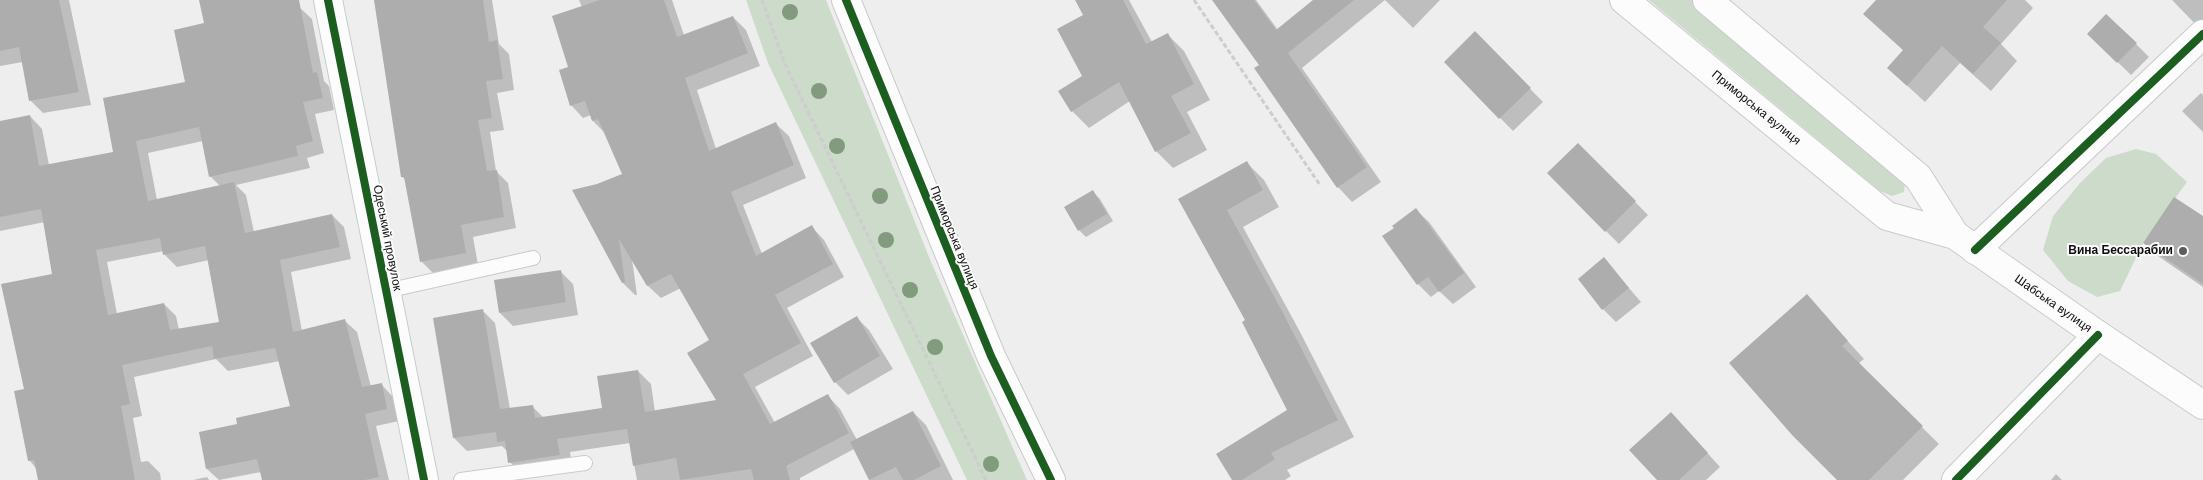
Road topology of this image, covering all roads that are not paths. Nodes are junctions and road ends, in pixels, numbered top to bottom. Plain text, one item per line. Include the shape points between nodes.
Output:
1 (328, 0) edge
2 (846, 0) edge
3 (1624, 0) edge
4 (1707, 0) edge
5 (2203, 34) edge
6 (1965, 242) junction
7 (533, 258) dead end
8 (386, 291) junction
9 (2098, 335) junction
10 (2203, 405) edge
11 (586, 463) dead end
12 (424, 480) edge
13 (461, 480) edge
14 (1051, 480) edge
15 (1956, 480) edge

1 - 8 street, Одеський провулок
2 - 14 street, Приморська вулиця via 991,356
3 - 6 street, Приморська вулиця via 1887,216
4 - 6 street via 1918,177
5 - 6 street
6 - 9 street, Шабська вулиця
7 - 8 lane
8 - 12 street, Одеський провулок
9 - 10 street, Шабська вулиця
9 - 15 street
11 - 13 lane

